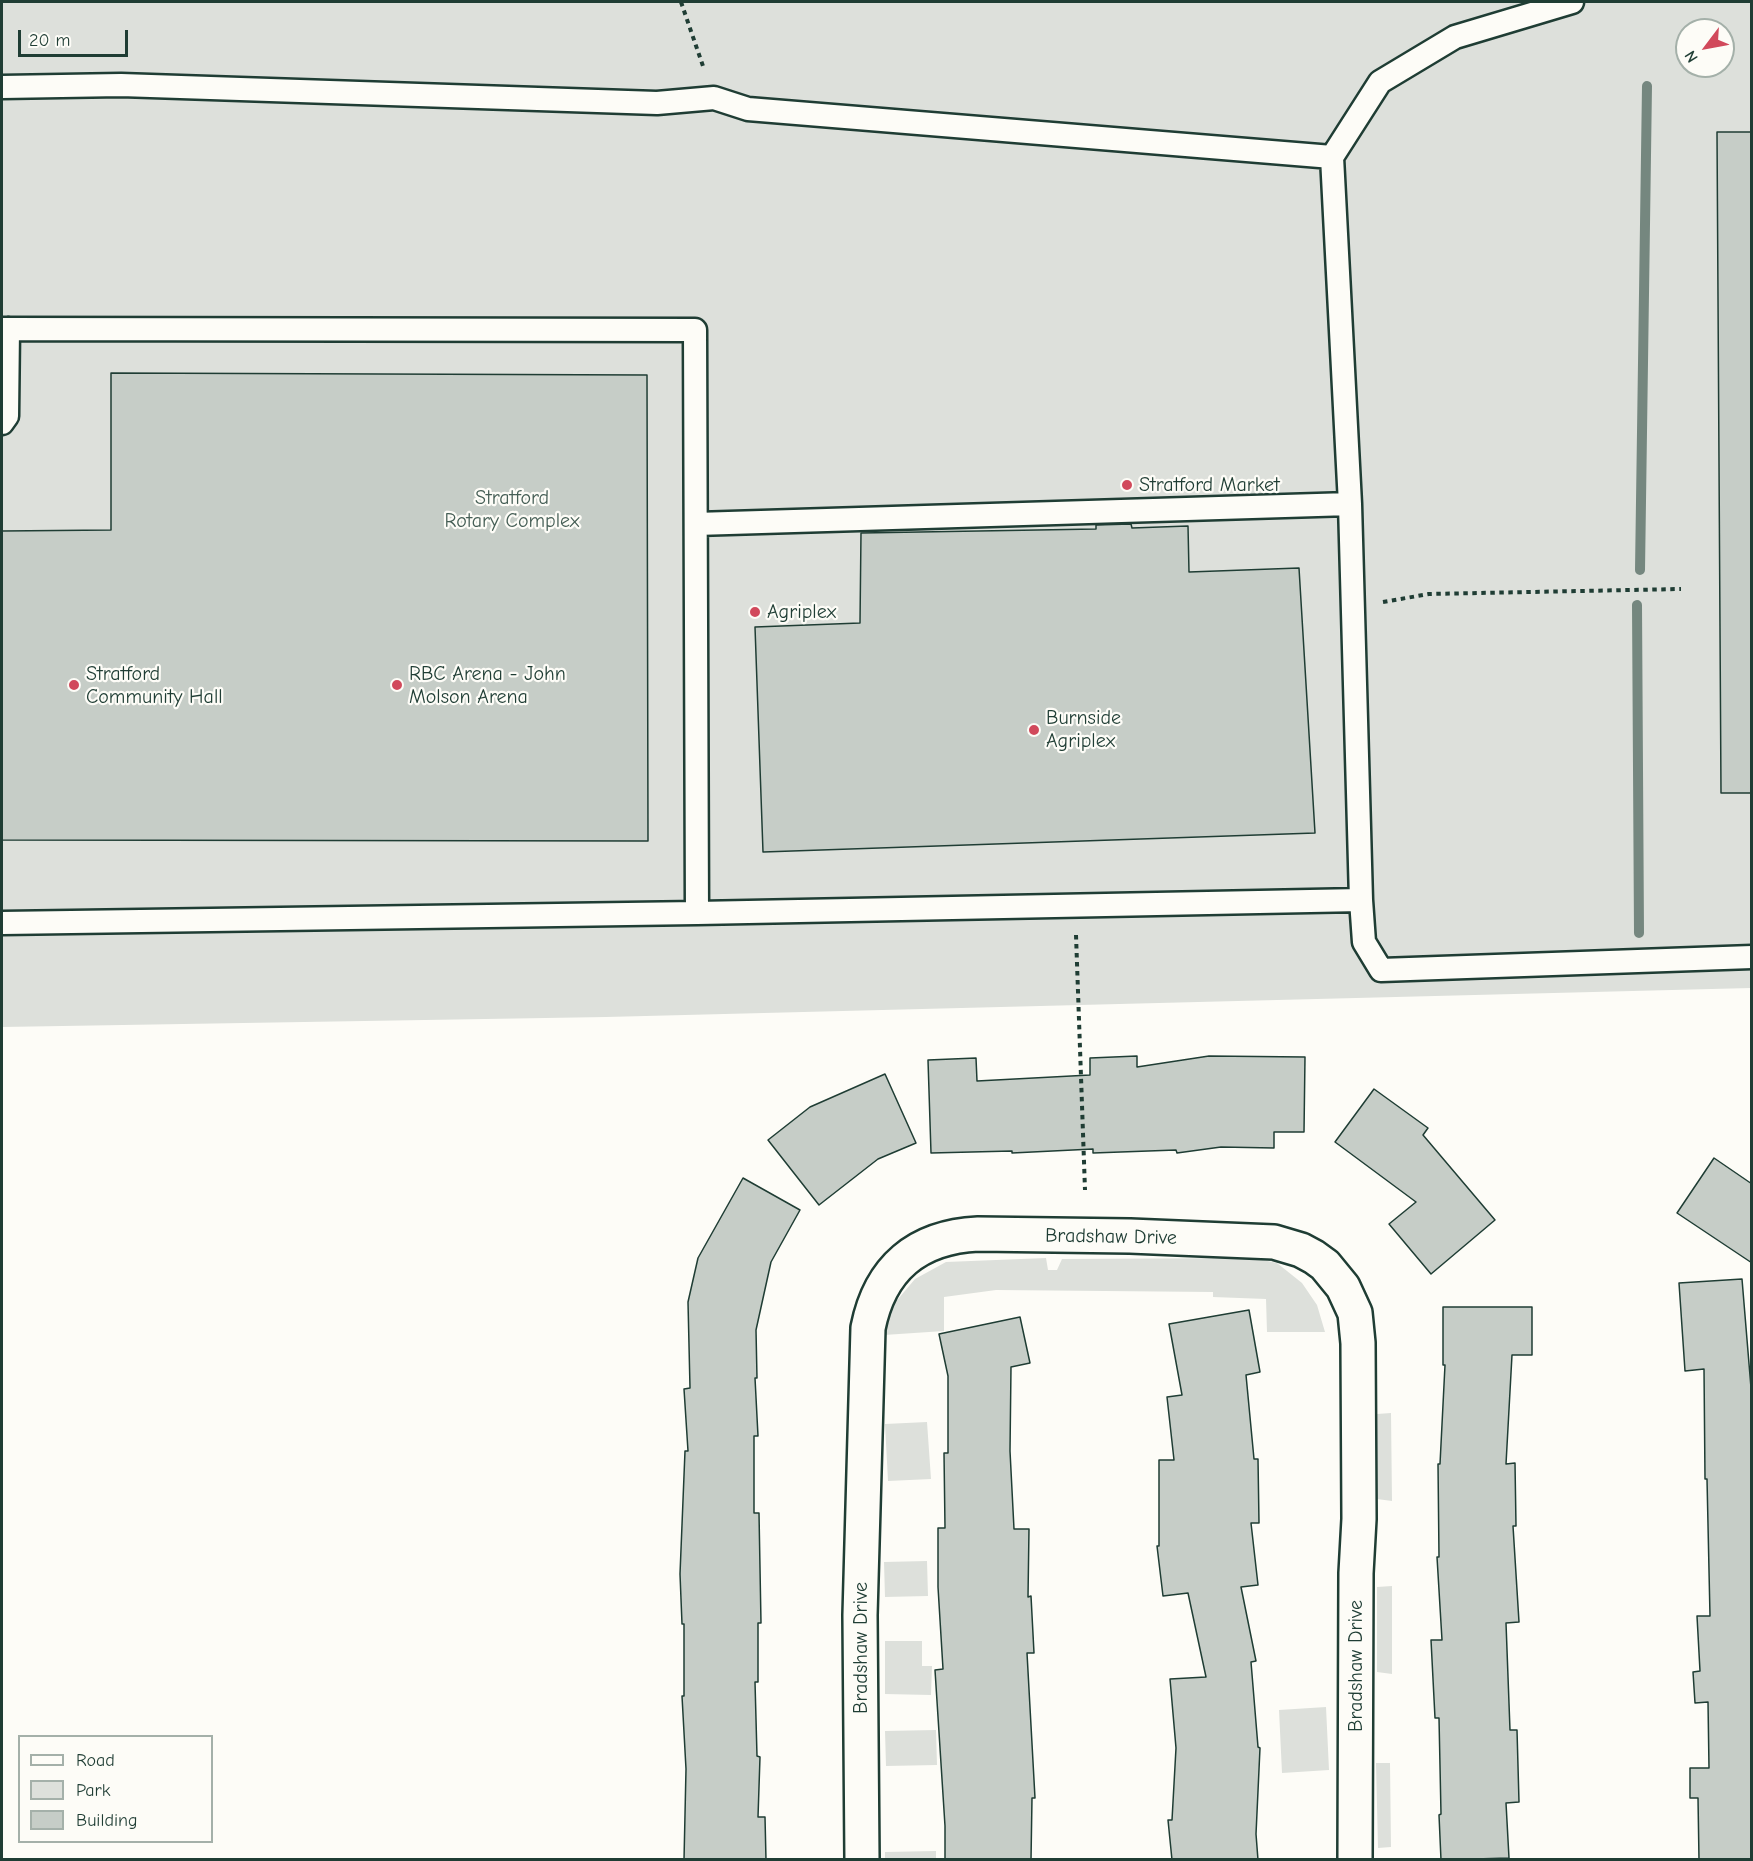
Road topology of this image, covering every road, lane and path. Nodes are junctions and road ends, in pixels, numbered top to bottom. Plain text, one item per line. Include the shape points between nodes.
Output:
1 (681, 2) edge
2 (1572, 2) edge
3 (2, 87) edge
4 (714, 98) junction
5 (1332, 157) junction
6 (5, 329) edge
7 (2, 423) edge
8 (1350, 504) junction
9 (696, 524) junction
10 (1681, 589) dead end
11 (1353, 608) junction
12 (1361, 900) junction
13 (1075, 905) junction
14 (698, 913) junction
15 (2, 923) edge
16 (1752, 957) edge
17 (1085, 1190) dead end
18 (862, 1860) edge
19 (1355, 1860) edge

1 - 4 path
2 - 5 lane via 1455,37 1380,82
3 - 4 lane via 122,85 657,103
4 - 5 lane via 748,109
5 - 8 lane
6 - 7 lane via 7,416
6 - 9 lane via 695,330
8 - 9 lane
8 - 11 lane
9 - 14 lane
10 - 11 path via 1429,594
11 - 12 lane
12 - 13 lane
12 - 16 lane via 1364,942 1381,970
13 - 14 lane
13 - 17 path
14 - 15 lane
18 - 19 street, Bradshaw Drive via 860,1615 868,1328 879,1290 904,1259 939,1239 978,1234 1274,1242 1314,1257 1343,1287 1355,1313 1358,1343

